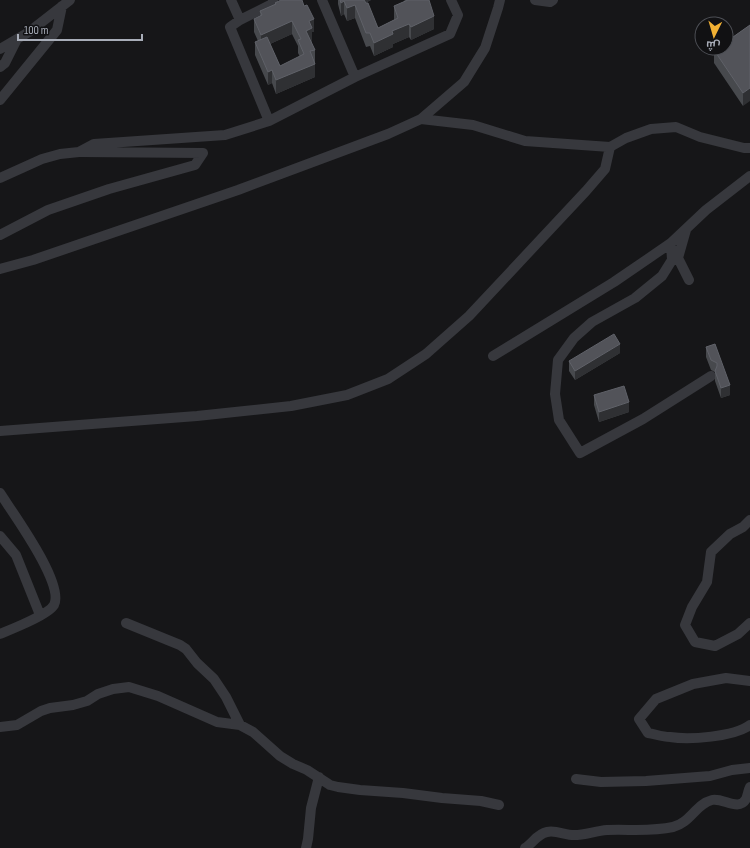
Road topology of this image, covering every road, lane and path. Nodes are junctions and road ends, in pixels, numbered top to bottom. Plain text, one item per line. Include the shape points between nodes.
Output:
1 (231, 0) edge
2 (274, 0) edge
3 (322, 0) edge
4 (451, 0) edge
5 (500, 0) edge
6 (535, 0) edge
7 (553, 0) edge
8 (66, 3) edge
9 (240, 20) junction
10 (17, 39) junction
11 (0, 50) edge
12 (0, 67) edge
13 (355, 77) junction
14 (0, 100) edge
15 (420, 119) junction
16 (269, 121) junction
17 (610, 147) junction
18 (750, 148) edge
19 (79, 152) junction
20 (750, 176) edge
21 (0, 178) edge
22 (687, 228) junction
23 (0, 235) edge
24 (671, 243) junction
25 (0, 269) edge
26 (689, 280) dead end
27 (493, 356) dead end
28 (711, 376) dead end
29 (0, 431) edge
30 (0, 493) edge
31 (750, 520) edge
32 (0, 536) edge
33 (40, 615) junction
34 (126, 623) dead end
35 (750, 623) edge
36 (0, 634) edge
37 (750, 681) edge
38 (240, 725) junction
39 (750, 725) edge
40 (0, 727) edge
41 (750, 768) edge
42 (319, 777) junction
43 (576, 779) dead end
44 (750, 787) edge
45 (499, 805) dead end
46 (306, 848) edge
47 (525, 848) edge

1 - 9 street
2 - 9 street via 272,4
3 - 13 street
4 - 13 street via 458,15 450,34
5 - 15 street via 485,48 464,82
6 - 7 street
8 - 10 street
8 - 14 street via 57,30
9 - 16 street via 230,27
10 - 11 street
10 - 12 street via 5,63
13 - 16 street
15 - 17 street via 473,125 525,141
15 - 25 street via 388,134 238,190
16 - 19 street via 225,135 94,144
17 - 18 street via 651,129 676,127 700,137
17 - 29 street via 605,169 469,316 426,354 388,379 346,395 291,406
19 - 21 street via 42,159
19 - 23 street via 203,153 195,165 48,210
20 - 22 street
22 - 24 street
22 - 26 street via 678,258
24 - 27 street via 614,282
24 - 28 street via 672,260 662,276 635,298 592,322 574,338 558,360 555,394 559,420 580,453 643,419
30 - 33 street via 42,558 54,588 56,599 53,606
31 - 35 street via 711,552 707,582 685,625 695,642 715,646 738,634
32 - 33 street via 16,555
33 - 36 street
34 - 38 street via 186,649 197,664 214,679
37 - 39 street via 726,678 693,684 656,699 639,719 648,733 670,738 708,737 744,730
38 - 40 street via 217,722 158,696 129,687 113,689 73,705 50,708 17,725
38 - 42 street via 280,756
41 - 43 street via 710,776 646,781 601,782
42 - 45 street via 338,788 403,792
42 - 46 street via 311,808
44 - 47 street via 742,803 730,804 718,799 711,800 702,805 688,820 675,826 661,829 607,830 574,835 547,832 540,834

